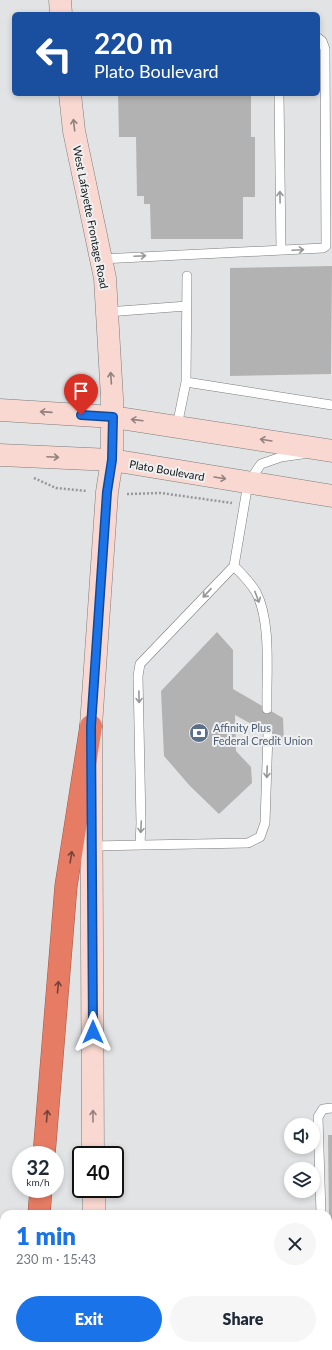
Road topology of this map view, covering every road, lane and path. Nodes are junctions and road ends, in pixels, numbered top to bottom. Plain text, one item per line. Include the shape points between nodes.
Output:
1 (60, 0) edge
2 (60, 12) edge
3 (320, 40) edge
4 (70, 96) edge
5 (279, 96) edge
6 (281, 250) junction
7 (101, 258) junction
8 (187, 276) dead end
9 (187, 306) junction
10 (107, 312) junction
11 (186, 382) junction
12 (332, 405) edge
13 (0, 410) edge
14 (113, 417) junction
15 (177, 426) junction
16 (332, 443) edge
17 (332, 451) edge
18 (0, 455) edge
19 (112, 460) junction
20 (31, 476) dead end
21 (248, 483) junction
22 (85, 491) dead end
23 (332, 496) edge
24 (234, 566) junction
25 (267, 709) dead end
26 (91, 726) junction
27 (268, 733) dead end
28 (140, 845) junction
29 (91, 846) junction
30 (332, 1108) edge
31 (45, 1146) edge
32 (94, 1146) edge
33 (40, 1198) edge
34 (94, 1198) edge
35 (39, 1210) edge
36 (94, 1210) edge
37 (321, 1210) edge

1 - 2 main road
6 -> 3 lane via 326,246 325,49
7 -> 4 main road, West Lafayette Frontage Road via 74,132
6 -> 5 lane
7 -> 6 lane
7 - 10 main road, West Lafayette Frontage Road
8 - 9 lane
9 - 10 lane
9 - 11 lane
14 -> 10 main road, West Lafayette Frontage Road
11 - 12 lane
11 - 15 lane
14 -> 13 main road
15 -> 14 main road
14 - 19 main road, West Lafayette Frontage Road
17 -> 15 main road
16 - 17 lane
17 - 21 lane via 270,460 261,464
18 -> 19 main road, Plato Boulevard
19 -> 21 main road, Plato Boulevard
19 - 26 main road, West Lafayette Frontage Road via 107,492
20 - 22 path via 56,488
21 - 23 main road, Plato Boulevard
21 - 24 lane
24 -> 25 lane via 256,593 262,610 266,636
24 -> 28 lane via 140,664
26 - 29 main road, West Lafayette Frontage Road
31 -> 26 highway via 66,886
27 -> 28 lane via 265,823 260,837 248,843
28 - 29 lane
32 -> 29 main road, West Lafayette Frontage Road
30 - 37 lane via 323,1109 318,1117
33 - 35 highway
34 - 36 main road

